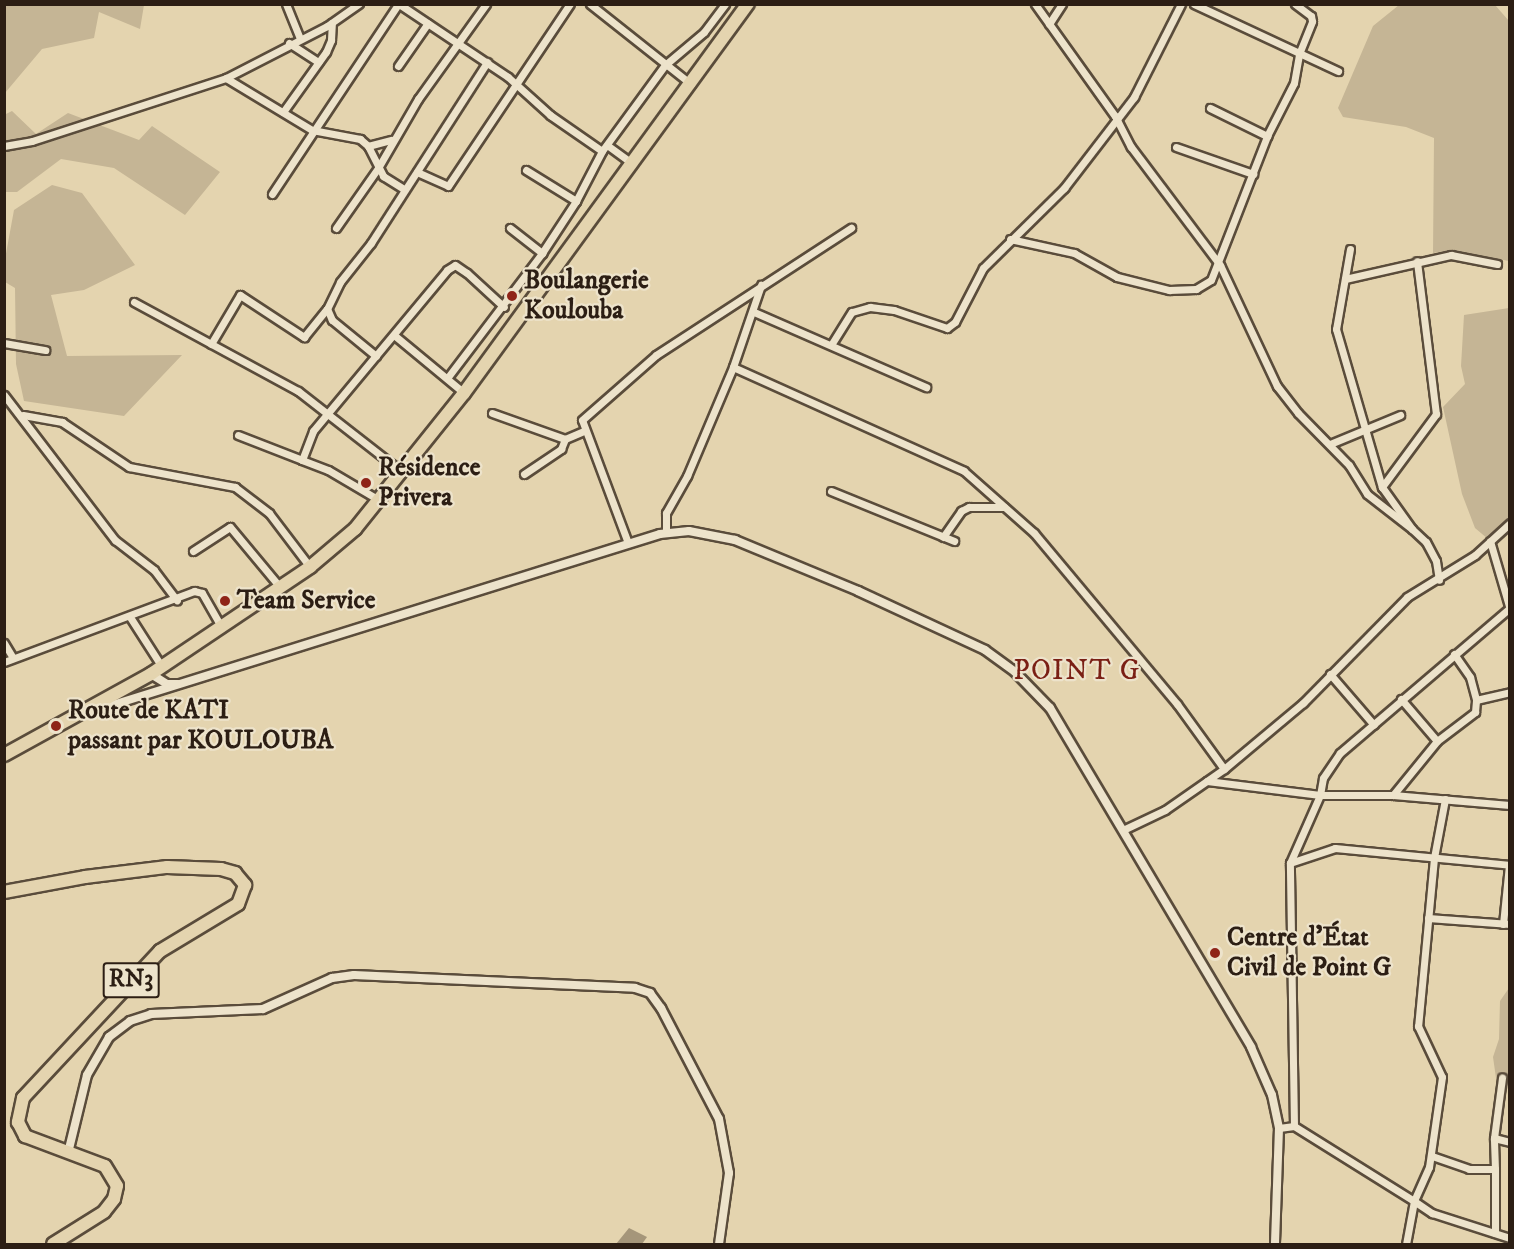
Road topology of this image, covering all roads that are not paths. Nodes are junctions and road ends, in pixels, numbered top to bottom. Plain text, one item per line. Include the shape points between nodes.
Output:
1 (286, 4) edge
2 (359, 4) edge
3 (399, 4) edge
4 (486, 4) edge
5 (570, 4) edge
6 (590, 4) edge
7 (725, 4) edge
8 (748, 4) edge
9 (1035, 4) edge
10 (1062, 4) edge
11 (1181, 4) edge
12 (1194, 4) edge
13 (1295, 4) edge
14 (332, 23) junction
15 (428, 23) junction
16 (1049, 24) junction
17 (300, 38) junction
18 (289, 43) junction
19 (459, 43) junction
20 (1299, 54) junction
21 (318, 62) junction
22 (487, 62) junction
23 (665, 65) junction
24 (398, 66) dead end
25 (1338, 71) dead end
26 (226, 78) junction
27 (516, 83) junction
28 (691, 84) junction
29 (1210, 108) dead end
30 (283, 112) junction
31 (1116, 116) junction
32 (312, 130) junction
33 (1267, 136) junction
34 (391, 140) junction
35 (4, 146) edge
36 (368, 146) junction
37 (1176, 147) dead end
38 (604, 148) junction
39 (633, 164) junction
40 (378, 168) junction
41 (526, 170) dead end
42 (417, 172) junction
43 (1253, 174) junction
44 (404, 189) junction
45 (272, 194) dead end
46 (576, 201) junction
47 (336, 228) dead end
48 (510, 228) dead end
49 (851, 228) dead end
50 (1010, 239) junction
51 (1350, 249) dead end
52 (542, 253) junction
53 (1417, 261) junction
54 (1497, 264) dead end
55 (1220, 265) junction
56 (1345, 279) junction
57 (761, 285) junction
58 (134, 302) dead end
59 (504, 307) junction
60 (327, 309) junction
61 (754, 312) junction
62 (394, 335) junction
63 (4, 343) edge
64 (211, 344) junction
65 (831, 345) junction
66 (45, 350) dead end
67 (376, 356) junction
68 (733, 367) junction
69 (448, 377) junction
70 (927, 387) dead end
71 (464, 393) junction
72 (4, 395) edge
73 (328, 411) junction
74 (492, 413) dead end
75 (23, 415) junction
76 (1400, 415) dead end
77 (1366, 427) junction
78 (584, 431) junction
79 (238, 435) dead end
80 (565, 440) junction
81 (1330, 444) junction
82 (302, 460) junction
83 (402, 472) junction
84 (524, 474) dead end
85 (1382, 487) junction
86 (831, 491) dead end
87 (379, 500) junction
88 (1004, 507) junction
89 (1509, 523) edge
90 (1412, 529) junction
91 (666, 533) junction
92 (943, 537) junction
93 (954, 541) dead end
94 (1490, 541) junction
95 (628, 543) junction
96 (193, 551) dead end
97 (310, 567) junction
98 (1439, 580) junction
99 (280, 587) junction
100 (177, 600) junction
101 (1509, 607) edge
102 (130, 617) junction
103 (222, 628) junction
104 (4, 643) edge
105 (4, 652) edge
106 (1454, 654) junction
107 (13, 658) junction
108 (4, 662) edge
109 (157, 671) junction
110 (1330, 674) junction
111 (193, 682) junction
112 (1509, 692) edge
113 (1401, 699) junction
114 (1476, 700) junction
115 (79, 716) junction
116 (1374, 725) junction
117 (1437, 741) junction
118 (4, 755) edge
119 (1224, 769) junction
120 (1207, 780) junction
121 (1320, 795) junction
122 (1393, 795) junction
123 (1445, 799) junction
124 (1509, 805) edge
125 (1125, 829) junction
126 (1434, 858) junction
127 (1290, 863) junction
128 (1509, 865) edge
129 (4, 892) edge
130 (1428, 918) junction
131 (1506, 924) edge
132 (1502, 1078) dead end
133 (1294, 1126) junction
134 (1279, 1128) junction
135 (1494, 1138) junction
136 (1509, 1142) edge
137 (68, 1153) junction
138 (1432, 1156) junction
139 (1495, 1169) junction
140 (1414, 1201) junction
141 (1495, 1233) junction
142 (1509, 1238) edge
143 (53, 1245) edge
144 (719, 1245) edge
145 (1275, 1245) edge
146 (1406, 1245) edge

1 - 17 street
2 - 14 street
3 - 15 street
3 - 32 street
4 - 19 street
5 - 27 street
6 - 23 street
7 - 23 street via 704,32
8 - 28 highway
9 - 16 street
10 - 16 street
11 - 31 street via 1134,97
12 - 20 street
13 - 20 street via 1312,21
14 - 17 street
14 - 21 street via 332,40
15 - 19 street
15 - 24 street
16 - 31 street
17 - 18 street
18 - 21 street
18 - 26 street
19 - 22 street
19 - 34 street
20 - 25 street
20 - 33 street via 1294,83
21 - 30 street
22 - 27 street
22 - 42 street
23 - 28 street
23 - 38 street
26 - 30 street
26 - 35 street
27 - 38 street via 550,115
27 - 42 street via 446,188
28 - 39 highway
29 - 33 street
30 - 32 street
31 - 50 street via 1064,188
31 - 55 street via 1131,147
32 - 36 street via 360,140
32 - 45 street
33 - 43 street
34 - 36 street
34 - 40 street
36 - 40 street
37 - 43 street
38 - 39 street
38 - 46 street
39 - 71 highway
40 - 44 street via 383,176
40 - 47 street
41 - 46 street
42 - 44 street
43 - 55 street
44 - 60 street via 371,243 340,282
46 - 52 street
48 - 52 street
49 - 57 street
50 - 55 street via 1074,253 1117,277 1169,290 1196,289 1211,280
50 - 65 street via 983,268 955,322 947,328 894,310 870,307 852,312
51 - 56 street
52 - 59 street
53 - 54 street via 1451,255
53 - 56 street
53 - 85 street via 1436,414
55 - 81 street via 1278,386 1298,413
56 - 77 street via 1336,329
57 - 61 street
57 - 78 street via 656,355 592,408 582,420
58 - 64 street
59 - 62 street via 455,265
59 - 69 street
60 - 64 street via 304,337 240,295
60 - 67 street via 332,320
61 - 65 street
61 - 68 street
62 - 67 street
62 - 69 street
63 - 66 street
64 - 73 street
65 - 70 street
67 - 73 street
68 - 88 street via 964,471
68 - 91 street via 687,476 666,513
69 - 71 street
71 - 83 highway
72 - 75 street
73 - 82 street via 313,431
73 - 83 street
74 - 80 street
75 - 97 street via 62,422 129,467 235,487 269,513
75 - 100 street via 116,540 154,570
76 - 77 street
77 - 81 street
77 - 85 street
78 - 80 street
78 - 95 street
79 - 82 street
80 - 84 street via 561,449
81 - 90 street via 1366,494
82 - 87 street via 328,470
83 - 87 highway
85 - 90 street
86 - 92 street
87 - 97 highway via 355,529
88 - 92 street via 961,511
88 - 119 street via 1034,533 1113,627
89 - 94 street
90 - 98 street via 1426,542 1436,561
91 - 95 street
91 - 125 street via 689,531 735,540 985,650 1015,672 1050,708
92 - 93 street
94 - 98 street
94 - 101 street
95 - 111 street
96 - 99 street via 230,527
97 - 99 highway
98 - 110 street via 1407,597
99 - 103 highway
100 - 102 street
100 - 103 street via 199,591
101 - 106 street
102 - 107 street
102 - 109 street
103 - 109 highway
104 - 107 street
105 - 107 street
106 - 113 street
106 - 114 street via 1470,677
107 - 108 street
109 - 111 street via 167,684
109 - 115 highway
110 - 116 street
110 - 119 street via 1303,703
111 - 115 street
112 - 114 street
113 - 116 street
113 - 117 street
114 - 117 street via 1472,716
115 - 118 highway
116 - 121 street via 1340,753 1323,778
117 - 122 street
119 - 120 street
120 - 121 street
120 - 125 street via 1165,810
121 - 122 street
121 - 127 street
122 - 123 street
123 - 124 street
123 - 126 street
125 - 134 street via 1251,1047 1272,1095
126 - 127 street via 1335,848
126 - 128 street
126 - 130 street
127 - 133 street
128 - 131 street
129 - 137 highway, RN3 via 167,867 221,869 235,873 245,885 238,904 160,951 23,1098 18,1122 25,1136
130 - 131 street
130 - 138 street via 1418,1026 1443,1077
132 - 135 street
133 - 134 street
133 - 140 street
134 - 145 street
135 - 136 street
135 - 139 street
137 - 143 highway, RN3 via 105,1166 115,1177 116,1192 104,1212
137 - 144 street via 87,1074 109,1037 130,1021 151,1014 263,1009 332,978 354,975 635,987 650,993 661,1008 719,1119 729,1173
138 - 139 street via 1468,1169
138 - 140 street
139 - 141 street
140 - 141 street via 1432,1213
140 - 146 street
141 - 142 street

